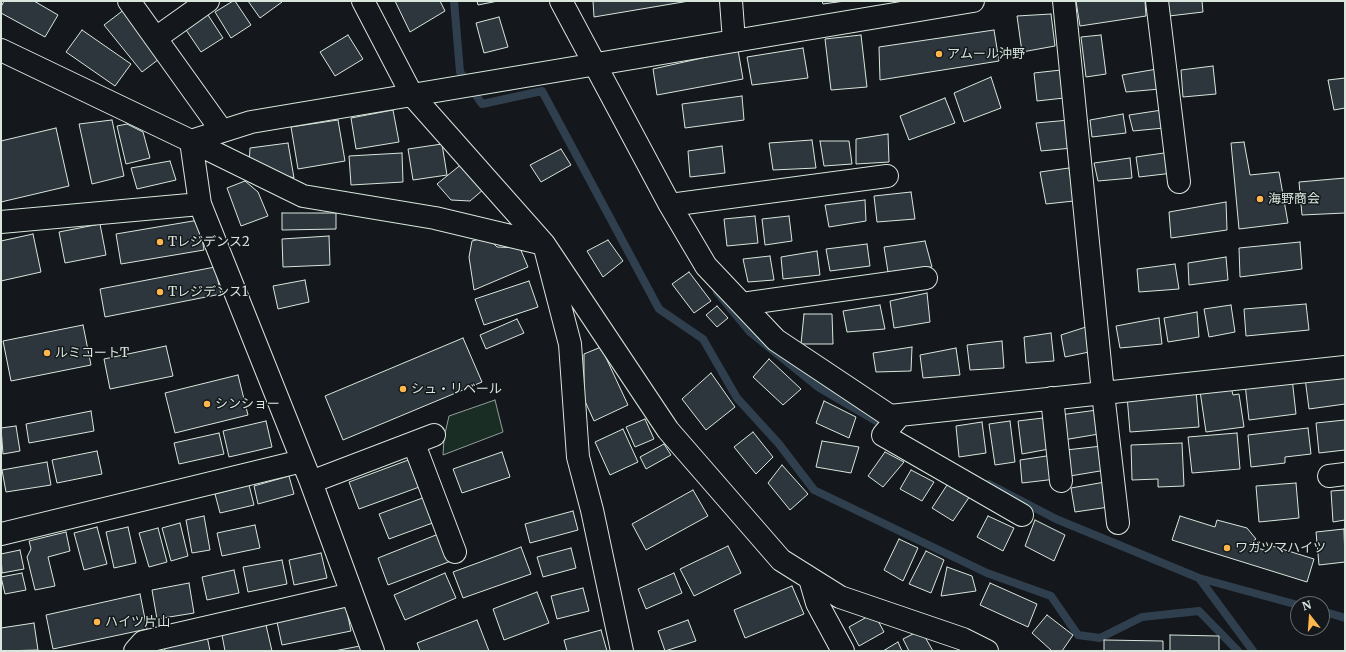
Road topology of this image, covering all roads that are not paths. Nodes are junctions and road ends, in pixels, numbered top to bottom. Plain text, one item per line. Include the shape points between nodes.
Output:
1 (129, 1) edge
2 (208, 1) edge
3 (363, 1) edge
4 (561, 1) edge
5 (731, 1) edge
6 (973, 1) edge
7 (1064, 1) edge
8 (1156, 1) edge
9 (156, 38) junction
10 (734, 41) junction
11 (1, 50) edge
12 (585, 65) junction
13 (412, 95) junction
14 (222, 131) junction
15 (191, 141) junction
16 (887, 176) dead end
17 (1179, 182) dead end
18 (200, 204) junction
19 (670, 205) junction
20 (1, 222) edge
21 (544, 244) junction
22 (926, 278) dead end
23 (742, 304) junction
24 (1345, 367) edge
25 (1103, 393) junction
26 (1052, 398) junction
27 (900, 415) junction
28 (302, 461) junction
29 (1061, 481) dead end
30 (311, 482) junction
31 (1022, 515) dead end
32 (1118, 523) dead end
33 (1, 534) edge
34 (455, 552) dead end
35 (810, 578) junction
36 (352, 594) junction
37 (135, 651) edge
38 (373, 651) edge
39 (622, 651) edge
40 (843, 651) edge
41 (987, 651) edge

1 - 9 street
2 - 9 street
3 - 13 street
4 - 12 street
5 - 10 street
6 - 10 street
7 - 25 street
8 - 17 street
9 - 14 street
10 - 12 street
11 - 15 street
12 - 13 street
12 - 19 street
13 - 14 street via 251,122
13 - 21 street
14 - 15 street
15 - 18 street
15 - 21 street via 303,196 435,218
16 - 19 street
18 - 20 street
18 - 28 street
19 - 23 street via 706,266
21 - 35 street via 668,430 781,560
21 - 39 street via 570,344 578,457
22 - 23 street
23 - 27 street via 776,340 890,416
24 - 25 street
25 - 26 street
25 - 32 street
26 - 27 street
26 - 29 street
27 - 31 street via 883,435
28 - 30 street
28 - 33 street
30 - 34 street via 424,440
30 - 36 street
35 - 40 street via 817,603
35 - 41 street via 840,597 964,639
36 - 37 street via 143,642
36 - 38 street

